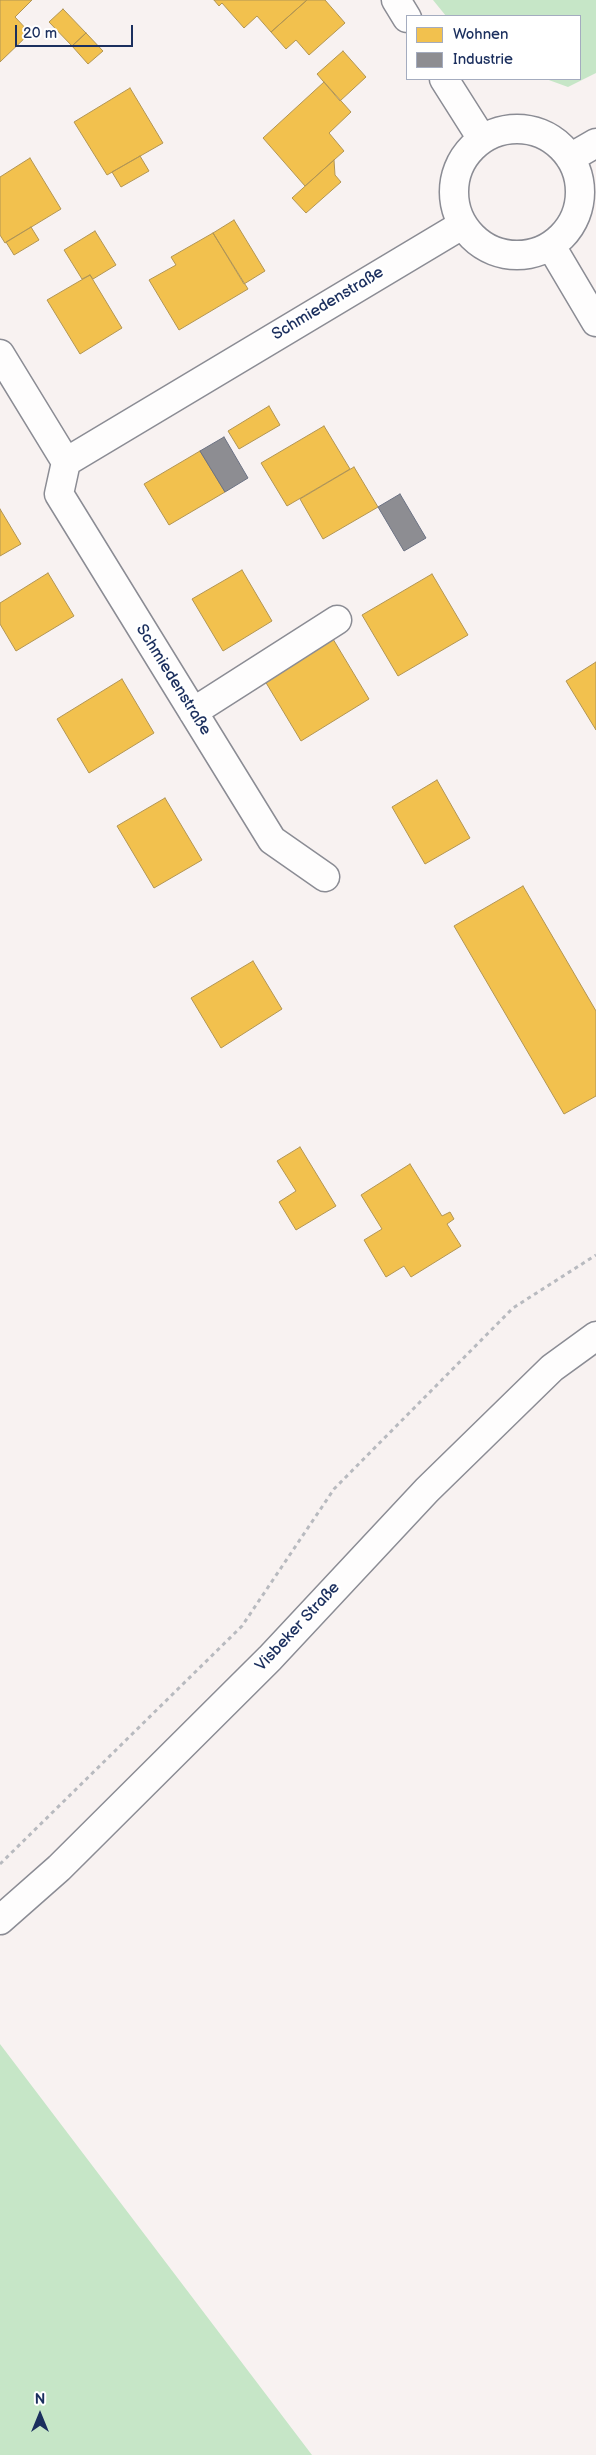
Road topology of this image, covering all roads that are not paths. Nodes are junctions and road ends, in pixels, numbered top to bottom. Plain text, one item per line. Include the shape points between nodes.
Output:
1 (396, 0) edge
2 (406, 16) edge
3 (445, 80) edge
4 (482, 139) junction
5 (596, 143) edge
6 (570, 158) junction
7 (462, 225) junction
8 (551, 246) junction
9 (596, 322) edge
10 (0, 354) edge
11 (66, 462) junction
12 (337, 620) dead end
13 (193, 712) junction
14 (324, 877) dead end
15 (596, 1336) edge
16 (0, 1920) edge

1 - 2 street
3 - 4 street
4 - 6 street via 500,132 540,133 557,143
4 - 7 street via 468,152 458,170 453,189 455,209
5 - 6 street
6 - 8 street via 578,176 580,196 576,216 566,232
7 - 8 street via 477,242 494,252 513,256 533,254
7 - 11 street, Schmiedenstraße
8 - 9 street
10 - 11 street
11 - 13 street, Schmiedenstraße via 59,494
12 - 13 street
13 - 14 street, Schmiedenstraße via 272,840
15 - 16 street, Visbeker Straße via 552,1368 434,1483 270,1658 59,1868

